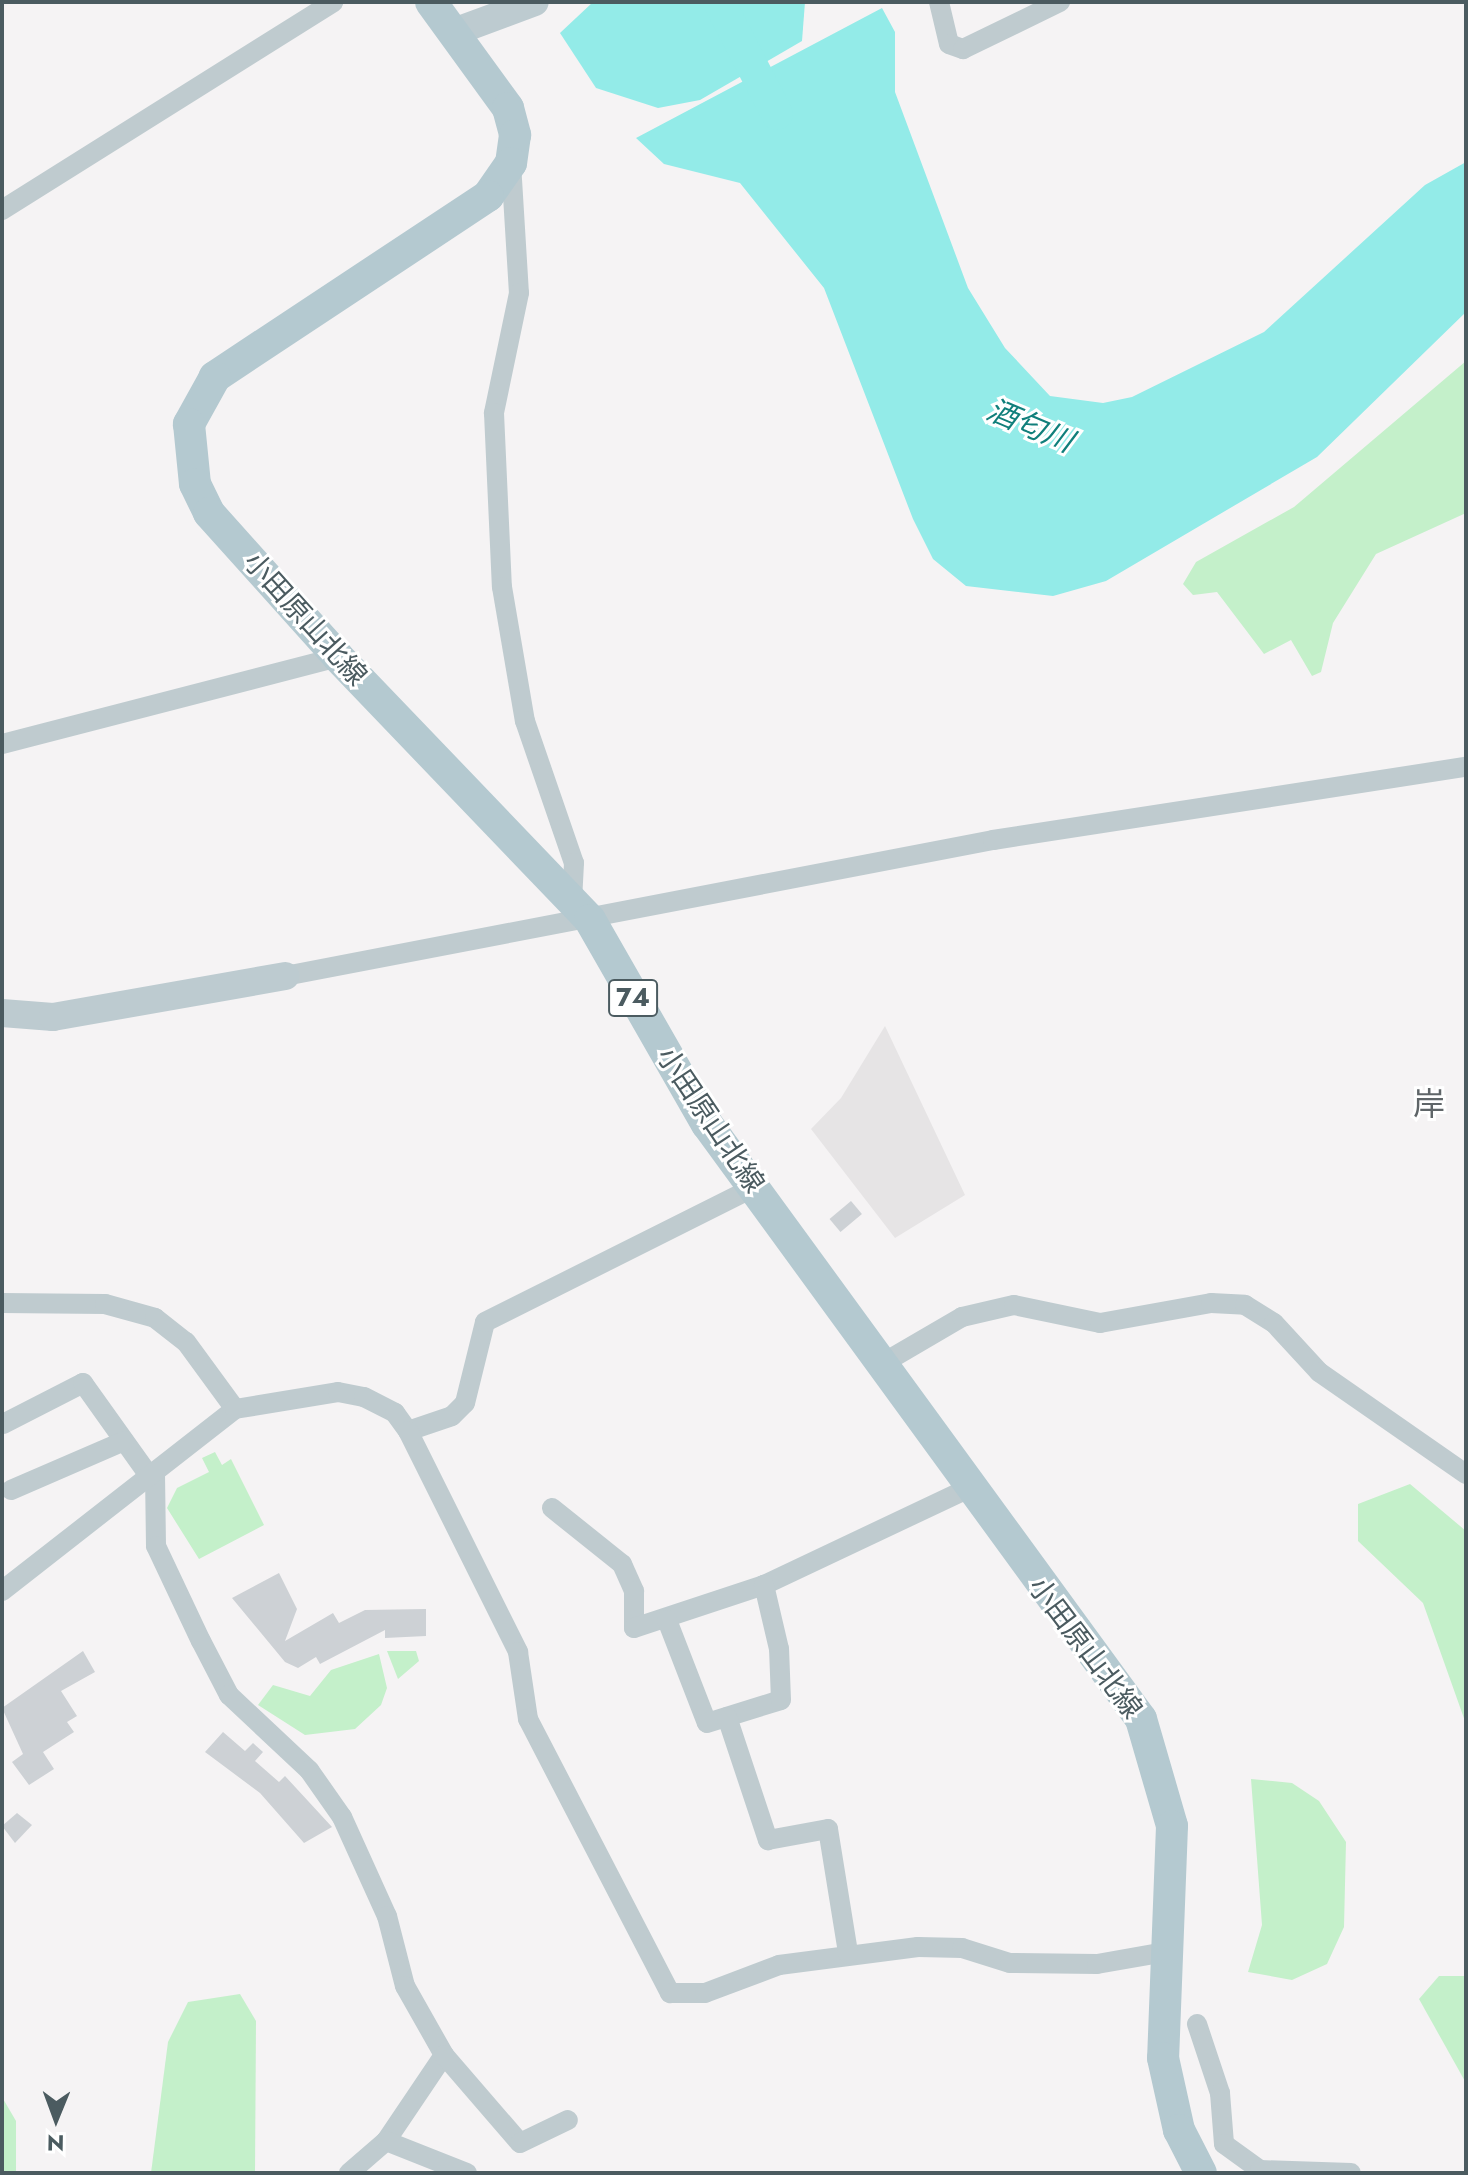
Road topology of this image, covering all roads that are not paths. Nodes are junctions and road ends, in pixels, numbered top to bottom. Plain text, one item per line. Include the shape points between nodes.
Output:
1 (333, 2) edge
2 (431, 2) edge
3 (535, 2) edge
4 (939, 2) edge
5 (1060, 2) edge
6 (454, 32) junction
7 (511, 163) junction
8 (2, 210) edge
9 (338, 657) junction
10 (2, 744) edge
11 (1466, 767) edge
12 (581, 910) junction
13 (285, 976) joint
14 (2, 1013) edge
15 (753, 1188) junction
16 (2, 1303) edge
17 (885, 1362) junction
18 (235, 1409) junction
19 (3, 1424) edge
20 (408, 1431) junction
21 (124, 1441) junction
22 (1466, 1474) edge
23 (153, 1476) junction
24 (971, 1487) junction
25 (11, 1490) dead end
26 (552, 1508) dead end
27 (764, 1585) junction
28 (2, 1591) edge
29 (667, 1620) junction
30 (727, 1717) junction
31 (1166, 1952) junction
32 (848, 1953) junction
33 (1197, 2024) dead end
34 (444, 2055) junction
35 (568, 2120) dead end
36 (386, 2141) junction
37 (349, 2173) edge
38 (467, 2173) edge
39 (1201, 2173) edge
40 (1351, 2173) edge

1 - 8 street
2 - 6 main road
3 - 6 street
4 - 5 street via 949,44 963,49
6 - 7 main road via 508,108 515,135
7 - 9 main road, 小田原山北線 / 74 via 488,196 244,353 200,396 189,424 187,450 209,513
7 - 12 street via 519,293 494,413 502,587 525,721 574,863
9 - 10 street
9 - 12 main road, 小田原山北線 / 74
11 - 12 street
12 - 13 street
12 - 15 main road, 小田原山北線 / 74 via 667,1060
13 - 14 street via 82,1014
15 - 17 main road, 小田原山北線 / 74
15 - 20 street via 485,1322 465,1403 452,1416
16 - 18 street via 105,1304 155,1318 186,1342
17 - 22 street via 962,1317 1014,1305 1100,1323 1211,1303 1245,1305 1274,1323 1319,1372
17 - 24 main road, 小田原山北線 / 74
18 - 20 street via 338,1392 395,1413
18 - 23 street
19 - 21 street via 83,1383
20 - 32 street via 518,1652 528,1719 670,1993 683,1998 779,1965
21 - 23 street
21 - 25 street
23 - 28 street
23 - 34 street via 156,1546 201,1641 229,1695 309,1770 342,1817 387,1916 405,1986
24 - 27 street
24 - 31 main road, 小田原山北線 / 74 via 1123,1692 1154,1747 1172,1826
26 - 29 street via 622,1564 634,1591 634,1628
27 - 29 street
27 - 30 street via 779,1649 781,1700
29 - 30 street via 707,1723
30 - 32 street via 768,1840 828,1829
31 - 32 street via 1097,1964 1010,1963 962,1948
31 - 39 main road, 小田原山北線 / 74 via 1163,2058 1179,2130
33 - 40 street via 1220,2093 1224,2144 1260,2170
34 - 35 street via 520,2143
34 - 36 street
36 - 37 street
36 - 38 street

